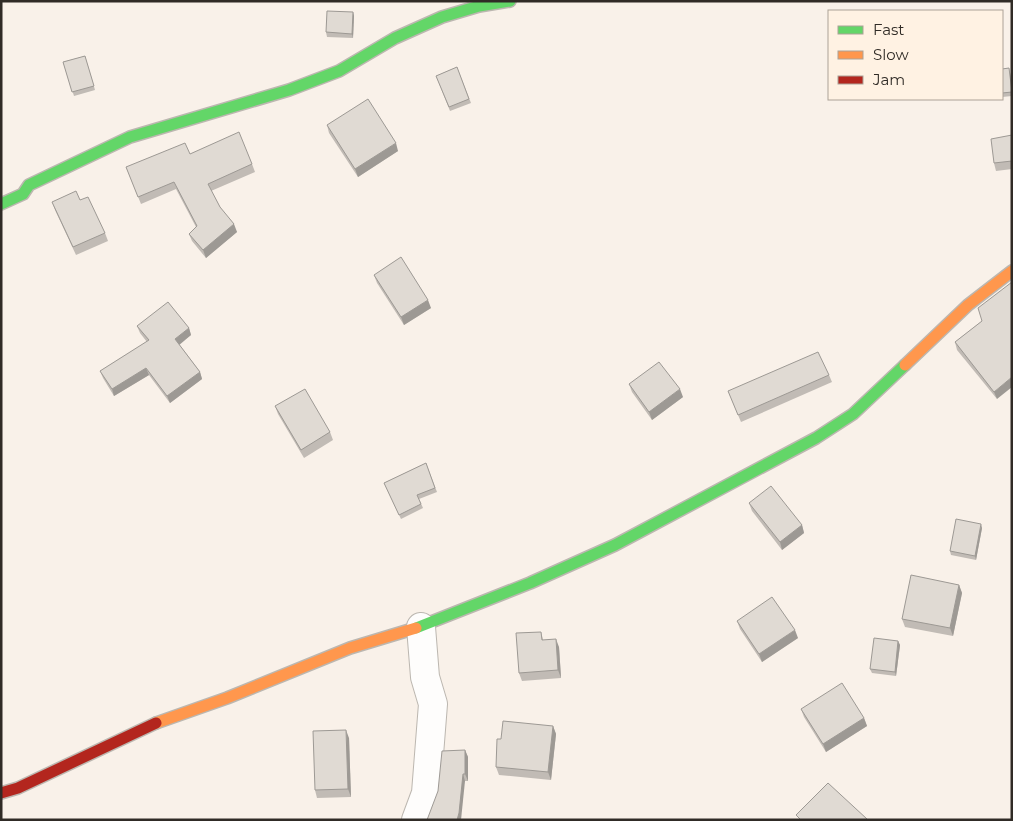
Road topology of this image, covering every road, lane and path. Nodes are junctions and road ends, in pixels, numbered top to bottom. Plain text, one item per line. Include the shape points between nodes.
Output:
1 (510, 1) edge
2 (1, 204) edge
3 (1012, 271) edge
4 (421, 627) junction
5 (1, 793) edge
6 (416, 820) edge

1 - 2 street via 442,17 395,38 339,70 289,90 130,137 29,185 23,194
3 - 4 street via 968,305 853,414 816,438 615,545
4 - 5 street via 350,648 227,698 157,722
4 - 6 street via 425,677 433,704 426,793

